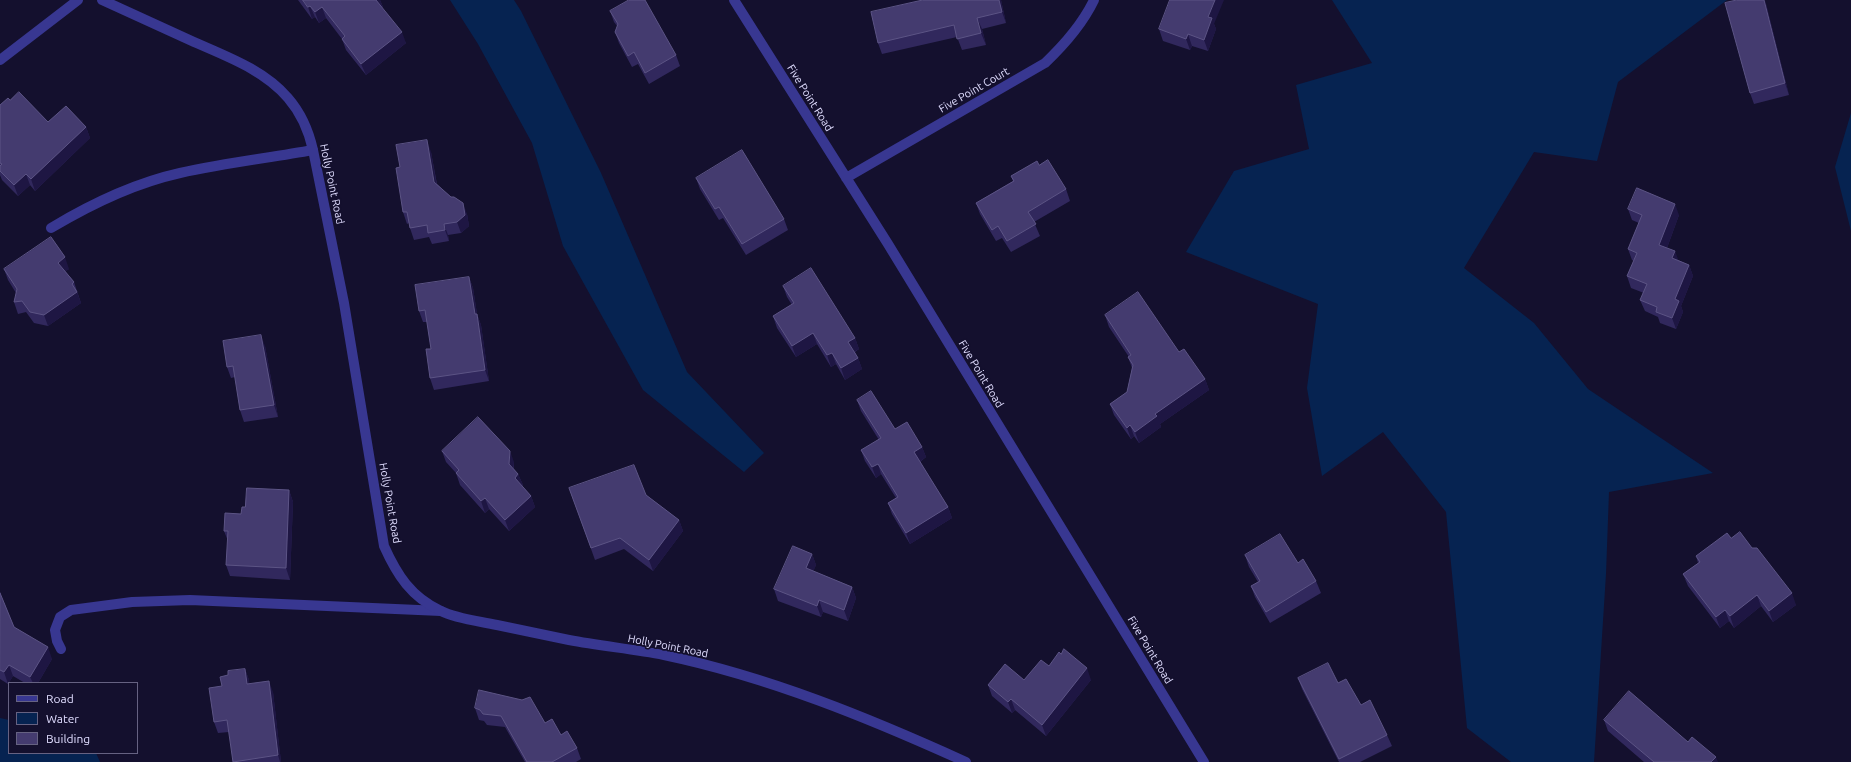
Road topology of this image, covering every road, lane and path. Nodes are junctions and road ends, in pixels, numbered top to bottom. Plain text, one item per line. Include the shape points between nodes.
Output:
1 (78, 0) edge
2 (102, 0) edge
3 (734, 0) edge
4 (1094, 0) edge
5 (0, 60) edge
6 (313, 150) junction
7 (846, 178) junction
8 (51, 228) dead end
9 (441, 611) junction
10 (61, 649) dead end
11 (966, 762) edge
12 (1204, 762) edge

1 - 5 street
2 - 6 street, Holly Point Road via 240,63 266,78 300,115
3 - 7 street, Five Point Road
4 - 7 street, Five Point Court via 1068,41 1045,63
6 - 8 street via 180,173 132,188
6 - 9 street, Holly Point Road via 344,303 384,546 393,568 408,587 426,603
7 - 12 street, Five Point Road
9 - 10 street via 190,600 132,602 71,610 60,618 55,630
9 - 11 street, Holly Point Road via 569,640 664,655 724,669 797,692

